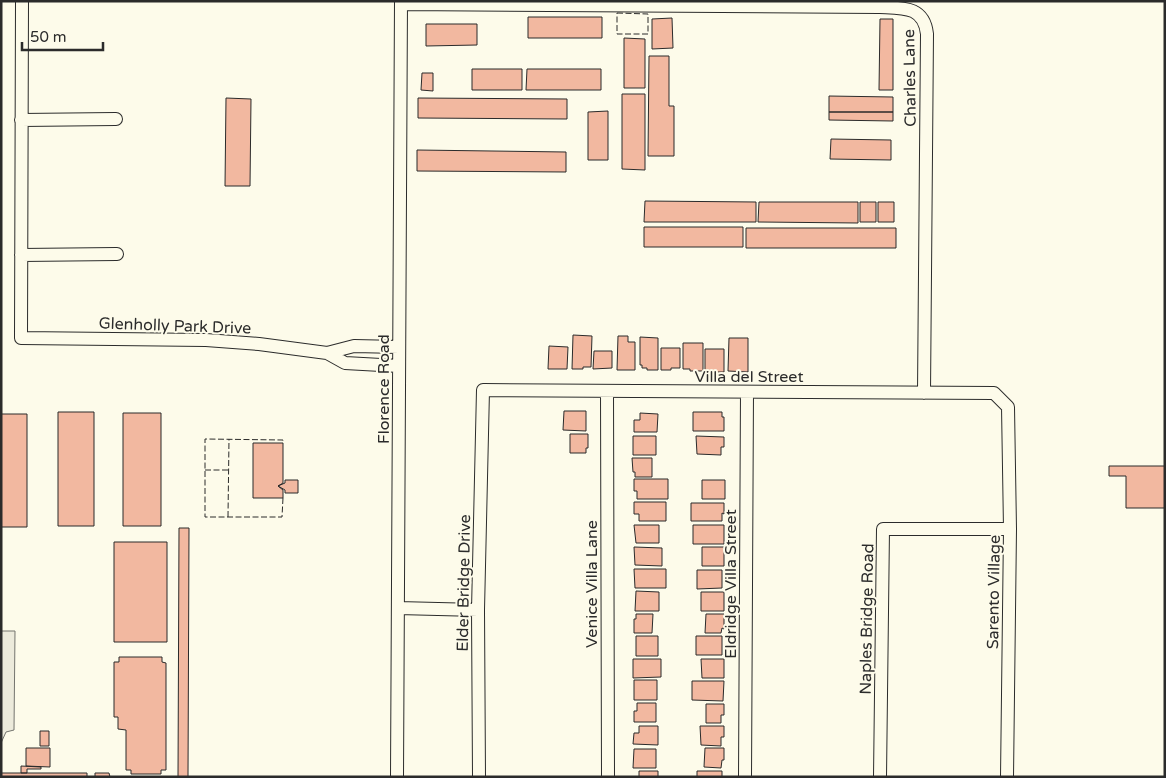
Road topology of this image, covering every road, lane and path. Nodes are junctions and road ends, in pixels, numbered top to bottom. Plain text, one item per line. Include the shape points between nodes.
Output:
1 (22, 1) edge
2 (401, 3) edge
3 (116, 119) dead end
4 (21, 120) junction
5 (117, 254) dead end
6 (21, 255) junction
7 (399, 347) junction
8 (327, 353) junction
9 (399, 366) junction
10 (483, 390) joint
11 (607, 391) junction
12 (747, 392) junction
13 (924, 393) junction
14 (1008, 407) joint
15 (1010, 529) junction
16 (398, 608) junction
17 (478, 610) junction
18 (397, 777) edge
19 (480, 777) edge
20 (608, 777) edge
21 (745, 777) edge
22 (880, 777) edge
23 (1007, 777) edge

1 - 4 street
2 - 7 street, Florence Road
2 - 13 street, Charles Lane via 880,7 914,11 926,24 927,34
3 - 4 street
4 - 6 street
5 - 6 street
6 - 8 street, Glenholly Park Drive via 21,338 206,340
7 - 8 street, Glenholly Park Drive via 354,346
7 - 9 street, Florence Road
8 - 9 street, Glenholly Park Drive via 345,362
9 - 16 street, Florence Road
10 - 11 street, Villa del Street
10 - 17 street, Elder Bridge Drive
11 - 12 street, Villa del Street
11 - 20 street, Venice Villa Lane
12 - 13 street, Villa del Street
12 - 21 street, Eldridge Villa Street
13 - 14 street, Villa del Street via 994,393
14 - 15 street, Sarento Village
15 - 22 street, Naples Bridge Road via 883,529
15 - 23 street, Sarento Village
16 - 17 street
16 - 18 street, Florence Road
17 - 19 street, Elder Bridge Drive

